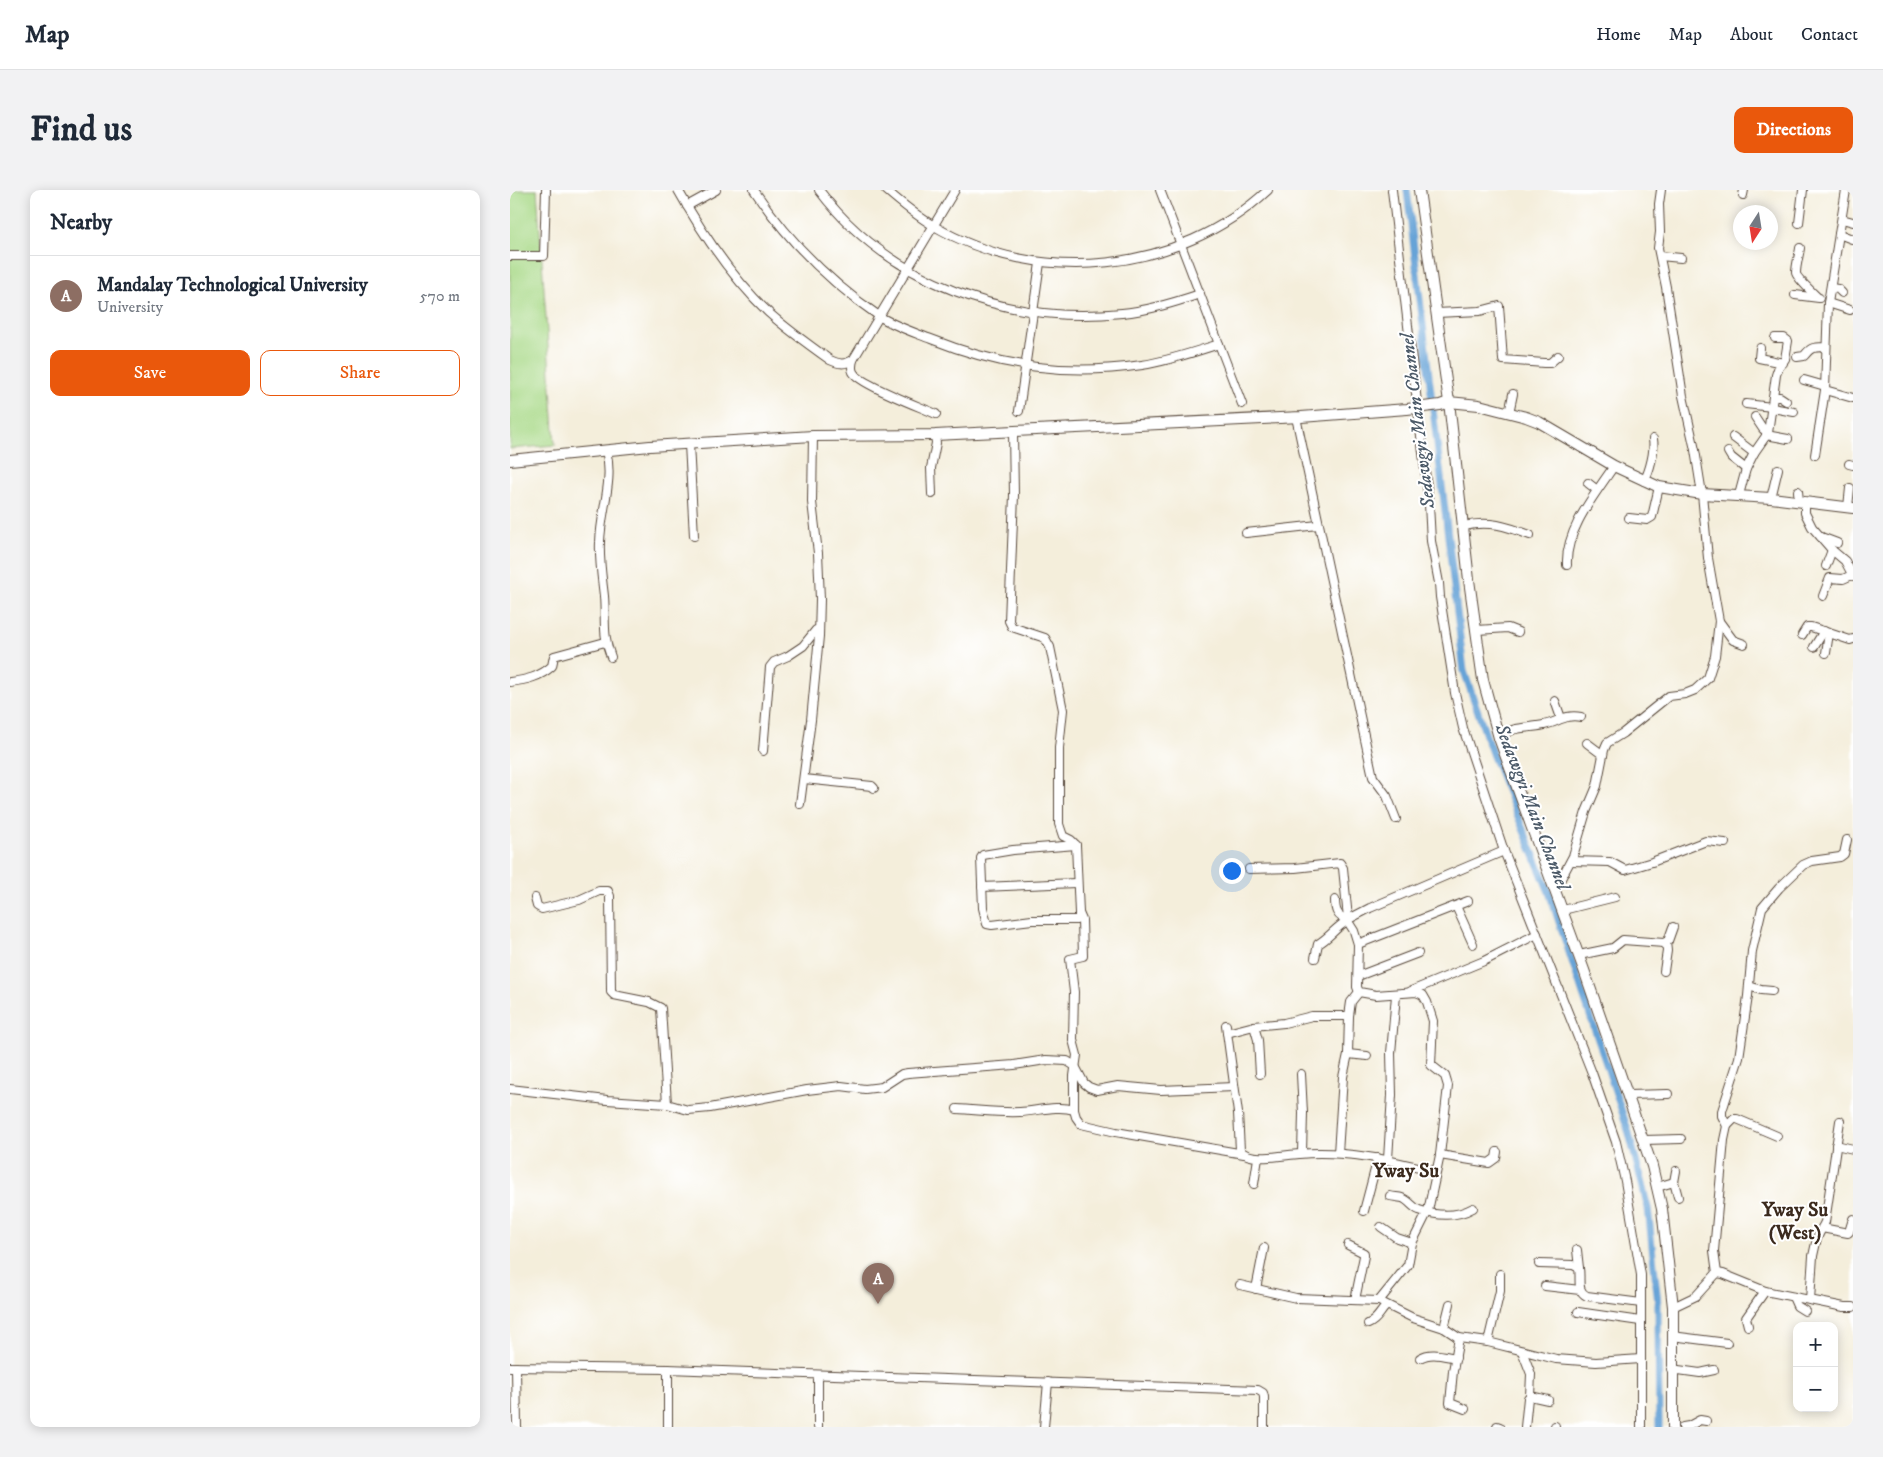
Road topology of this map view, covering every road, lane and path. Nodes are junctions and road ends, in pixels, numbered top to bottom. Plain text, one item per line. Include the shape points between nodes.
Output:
1 (546, 190) edge
2 (678, 190) edge
3 (716, 190) edge
4 (754, 190) edge
5 (819, 190) edge
6 (886, 190) edge
7 (955, 190) edge
8 (1160, 190) edge
9 (1268, 190) edge
10 (1392, 190) edge
11 (1419, 190) edge
12 (1661, 190) edge
13 (1804, 190) edge
14 (1846, 190) edge
15 (1844, 204) junction
16 (687, 206) junction
17 (1853, 206) edge
18 (1842, 219) junction
19 (1853, 222) edge
20 (1799, 223) dead end
21 (934, 226) junction
22 (1839, 234) junction
23 (1852, 239) edge
24 (1180, 245) junction
25 (1800, 248) dead end
26 (510, 256) edge
27 (1660, 256) junction
28 (1681, 258) dead end
29 (1040, 263) junction
30 (908, 269) junction
31 (1831, 288) junction
32 (1842, 293) dead end
33 (1200, 294) junction
34 (1795, 296) dead end
35 (1818, 297) junction
36 (1828, 302) junction
37 (1850, 310) dead end
38 (1436, 313) junction
39 (880, 316) junction
40 (1775, 338) dead end
41 (1219, 344) junction
42 (1826, 347) junction
43 (1760, 348) dead end
44 (1558, 356) dead end
45 (1797, 357) dead end
46 (853, 360) junction
47 (1783, 363) junction
48 (1804, 380) dead end
49 (1825, 388) junction
50 (1513, 394) dead end
51 (1774, 397) junction
52 (1853, 398) edge
53 (1786, 401) dead end
54 (1242, 404) dead end
55 (1445, 404) junction
56 (1746, 404) dead end
57 (1419, 407) junction
58 (1772, 407) junction
59 (1018, 411) dead end
60 (1509, 412) junction
61 (1794, 412) dead end
62 (936, 414) dead end
63 (1755, 417) dead end
64 (1296, 418) junction
65 (1013, 432) junction
66 (1767, 434) junction
67 (935, 435) junction
68 (812, 436) junction
69 (1733, 437) dead end
70 (1653, 438) dead end
71 (1788, 439) dead end
72 (690, 444) junction
73 (606, 450) junction
74 (1728, 452) dead end
75 (1754, 453) junction
76 (1815, 455) dead end
77 (510, 460) edge
78 (1614, 466) junction
79 (1746, 469) junction
80 (1778, 469) dead end
81 (1644, 481) junction
82 (1588, 483) dead end
83 (1659, 487) junction
84 (1850, 488) dead end
85 (1596, 490) junction
86 (932, 494) dead end
87 (1702, 494) junction
88 (1739, 495) junction
89 (1771, 498) junction
90 (1800, 498) junction
91 (1851, 507) edge
92 (1629, 518) dead end
93 (1318, 525) junction
94 (1464, 526) junction
95 (1246, 533) dead end
96 (1530, 535) dead end
97 (694, 536) dead end
98 (1821, 537) junction
99 (1837, 543) dead end
100 (1832, 550) junction
101 (1567, 565) dead end
102 (1850, 565) edge
103 (1826, 566) dead end
104 (1852, 576) edge
105 (1824, 596) dead end
106 (1719, 621) junction
107 (819, 629) junction
108 (1477, 630) junction
109 (1518, 632) dead end
110 (1827, 632) junction
111 (1802, 635) dead end
112 (1853, 639) edge
113 (605, 642) junction
114 (1744, 644) dead end
115 (1814, 647) dead end
116 (1826, 653) dead end
117 (611, 657) dead end
118 (510, 682) edge
119 (1555, 701) dead end
120 (1581, 717) dead end
121 (1561, 718) junction
122 (1499, 738) junction
123 (1587, 743) dead end
124 (762, 751) dead end
125 (1603, 755) junction
126 (804, 779) junction
127 (874, 788) dead end
128 (800, 804) dead end
129 (1396, 819) dead end
130 (1847, 840) dead end
131 (1725, 843) dead end
132 (1076, 845) junction
133 (1504, 851) junction
134 (1571, 861) junction
135 (1249, 869) dead end
136 (1076, 883) junction
137 (982, 887) junction
138 (1555, 890) junction
139 (1615, 897) dead end
140 (535, 898) dead end
141 (1335, 900) dead end
142 (1468, 901) dead end
143 (1456, 906) junction
144 (1563, 910) junction
145 (1079, 914) junction
146 (1347, 919) junction
147 (1674, 927) dead end
148 (1537, 934) junction
149 (1666, 942) junction
150 (1358, 944) junction
151 (1473, 944) dead end
152 (1418, 952) dead end
153 (1579, 955) junction
154 (1314, 958) dead end
155 (1664, 971) dead end
156 (1358, 976) junction
157 (1749, 986) junction
158 (1772, 991) dead end
159 (1359, 992) junction
160 (1409, 992) junction
161 (1396, 995) junction
162 (1349, 1016) junction
163 (1254, 1026) junction
164 (1348, 1054) junction
165 (1367, 1056) dead end
166 (1075, 1066) junction
167 (1260, 1074) dead end
168 (1301, 1074) dead end
169 (1234, 1087) junction
170 (510, 1089) edge
171 (1668, 1094) dead end
172 (1629, 1095) junction
173 (667, 1104) junction
174 (957, 1109) dead end
175 (1074, 1110) junction
176 (1840, 1121) dead end
177 (1727, 1126) junction
178 (1778, 1136) dead end
179 (1681, 1139) dead end
180 (1644, 1140) junction
181 (1836, 1145) junction
182 (1853, 1149) edge
183 (1497, 1152) dead end
184 (1302, 1153) junction
185 (1338, 1153) junction
186 (1244, 1154) junction
187 (1440, 1155) junction
188 (1258, 1158) junction
189 (1378, 1158) junction
190 (1388, 1159) junction
191 (1436, 1171) junction
192 (1676, 1171) dead end
193 (1674, 1182) junction
194 (1254, 1184) dead end
195 (1657, 1187) junction
196 (1390, 1196) dead end
197 (1678, 1197) dead end
198 (1473, 1208) dead end
199 (1364, 1211) dead end
200 (1428, 1211) junction
201 (1853, 1219) edge
202 (1381, 1226) dead end
203 (1822, 1228) junction
204 (1412, 1243) junction
205 (1348, 1245) dead end
206 (1264, 1248) dead end
207 (1576, 1250) dead end
208 (1539, 1264) dead end
209 (1579, 1268) junction
210 (1717, 1273) junction
211 (1500, 1274) dead end
212 (1240, 1284) dead end
213 (1544, 1286) dead end
214 (1256, 1289) junction
215 (1580, 1290) junction
216 (1765, 1291) junction
217 (1793, 1297) junction
218 (1355, 1300) junction
219 (1810, 1300) junction
220 (1379, 1301) junction
221 (1450, 1304) dead end
222 (1641, 1304) junction
223 (1386, 1306) junction
224 (1673, 1307) junction
225 (1853, 1307) edge
226 (1805, 1311) dead end
227 (1578, 1312) dead end
228 (1640, 1321) junction
229 (1368, 1324) dead end
230 (1748, 1326) dead end
231 (1444, 1328) junction
232 (1672, 1336) junction
233 (1459, 1338) junction
234 (1488, 1342) junction
235 (1727, 1343) dead end
236 (1522, 1351) junction
237 (1420, 1358) dead end
238 (1456, 1358) junction
239 (1641, 1359) junction
240 (513, 1367) edge
241 (668, 1369) junction
242 (1672, 1369) junction
243 (1714, 1370) dead end
244 (818, 1376) junction
245 (1048, 1382) junction
246 (1530, 1396) junction
247 (1548, 1400) dead end
248 (1465, 1409) dead end
249 (1706, 1422) dead end
250 (517, 1427) edge
251 (668, 1427) edge
252 (818, 1427) edge
253 (1044, 1427) edge
254 (1264, 1427) edge
255 (1525, 1427) edge
256 (1641, 1427) edge
257 (1673, 1427) edge
258 (1683, 1427) edge

1 - 26 street via 544,256
2 - 16 street
3 - 16 street
4 - 39 street via 782,230 807,256
5 - 30 street via 859,232
6 - 21 street
7 - 21 street
8 - 24 street
9 - 24 street via 1229,220
10 - 57 street
11 - 38 street
12 - 27 street
13 - 20 street
14 - 15 street
15 - 17 street
15 - 18 street
16 - 46 street via 725,264 769,313 830,360 846,364
18 - 19 street
18 - 22 street
21 - 29 street via 983,249
21 - 30 street
22 - 23 street
22 - 31 street
24 - 29 street via 1134,259 1106,263
24 - 33 street
25 - 35 street via 1796,276
27 - 28 street
27 - 87 street
29 - 59 street
30 - 33 street via 980,301 1033,313 1124,313
30 - 39 street
31 - 32 street
31 - 36 street
33 - 41 street
34 - 35 street
35 - 36 street
36 - 37 street
36 - 42 street
38 - 44 street via 1480,311 1499,306 1504,360 1550,362
38 - 55 street
39 - 41 street via 956,349 1036,368 1105,369 1144,365
39 - 46 street
40 - 47 street via 1788,341
41 - 54 street
42 - 45 street via 1812,347 1804,356
42 - 49 street
43 - 47 street via 1759,358
46 - 62 street via 853,372 858,377
47 - 51 street via 1776,375
48 - 49 street
49 - 52 street
49 - 76 street
50 - 60 street
51 - 53 street
51 - 58 street
55 - 57 street
55 - 60 street via 1479,405
55 - 94 street
56 - 58 street
57 - 64 street
57 - 133 street via 1431,541 1455,693 1463,728
58 - 61 street
58 - 66 street
60 - 78 street via 1539,422
63 - 66 street
64 - 65 street
64 - 93 street
65 - 67 street
65 - 132 street via 1009,621 1012,627 1045,638 1050,646 1063,710 1059,748 1059,824 1061,833
66 - 71 street
66 - 75 street
67 - 68 street
67 - 86 street
68 - 72 street
68 - 107 street
69 - 75 street
70 - 81 street
72 - 73 street
72 - 97 street
73 - 77 street
73 - 113 street via 610,474 600,543
74 - 79 street
75 - 79 street
78 - 81 street
78 - 85 street
79 - 88 street
80 - 89 street
81 - 83 street
82 - 85 street
83 - 87 street
83 - 92 street via 1650,519
84 - 91 street
85 - 101 street via 1575,528 1566,556
87 - 88 street
87 - 106 street via 1708,558
88 - 89 street
89 - 90 street
90 - 91 street
90 - 98 street via 1810,523
93 - 95 street
93 - 129 street via 1373,777 1387,796
94 - 96 street via 1482,522
94 - 108 street
98 - 99 street
98 - 100 street
100 - 102 street
100 - 103 street
102 - 104 street
104 - 105 street via 1830,578
106 - 114 street via 1732,640
106 - 125 street via 1715,656 1703,684 1685,694 1660,701 1607,742
107 - 124 street via 798,650 770,667
107 - 126 street
108 - 109 street via 1508,628
108 - 122 street via 1483,680
110 - 111 street via 1807,627
110 - 112 street
110 - 115 street
110 - 116 street
113 - 117 street
113 - 118 street via 554,656 552,666 539,675
119 - 121 street
120 - 121 street
121 - 122 street via 1541,726 1520,728
122 - 138 street
123 - 125 street
125 - 134 street
126 - 127 street
126 - 128 street
130 - 157 street via 1844,854 1806,863 1765,902 1755,932
131 - 134 street via 1706,840 1625,870 1610,862
132 - 136 street
132 - 137 street via 983,855
133 - 146 street
133 - 148 street
134 - 138 street
135 - 146 street via 1340,863
136 - 137 street
136 - 145 street
137 - 145 street via 987,924 1076,920
138 - 144 street
139 - 144 street
140 - 173 street via 537,906 542,909 599,891 608,892 611,992 661,1008
141 - 146 street via 1337,914
142 - 143 street
143 - 150 street
143 - 151 street
144 - 153 street
145 - 166 street via 1082,920 1082,956 1070,959 1074,992 1074,1049 1077,1055
146 - 150 street
146 - 154 street via 1329,938 1318,944
147 - 149 street
148 - 160 street via 1484,961
148 - 222 street via 1616,1142 1640,1259
149 - 153 street via 1623,940 1614,948
149 - 155 street
150 - 156 street
152 - 156 street
153 - 172 street
156 - 159 street
157 - 158 street
157 - 177 street via 1739,1058 1722,1111
159 - 161 street
159 - 162 street via 1351,1002
160 - 161 street
160 - 187 street via 1420,993 1427,1002 1433,1021 1431,1065 1445,1076 1448,1086
161 - 190 street
162 - 163 street via 1312,1016
162 - 164 street
163 - 167 street
163 - 169 street via 1243,1030 1227,1029
164 - 165 street
164 - 185 street via 1343,1077
166 - 169 street via 1084,1083 1097,1090 1118,1086 1161,1090
166 - 173 street via 1067,1061 1046,1060 929,1070 902,1074 882,1087 832,1087 688,1110
166 - 175 street
168 - 184 street
169 - 186 street via 1240,1150
170 - 173 street
171 - 172 street
172 - 180 street
174 - 175 street
175 - 186 street via 1081,1124
176 - 181 street
177 - 178 street via 1737,1119
177 - 210 street via 1714,1251
179 - 180 street
180 - 195 street
181 - 182 street
181 - 203 street via 1832,1185
183 - 187 street via 1490,1163
184 - 185 street
184 - 188 street
185 - 189 street
186 - 188 street
187 - 191 street
188 - 194 street
189 - 190 street
189 - 199 street
190 - 191 street
191 - 200 street
192 - 193 street
193 - 195 street
193 - 197 street
195 - 224 street
196 - 200 street via 1404,1198 1418,1209
198 - 200 street via 1452,1215
200 - 204 street
201 - 203 street via 1848,1233
202 - 204 street via 1397,1238
203 - 219 street via 1813,1256
204 - 220 street via 1406,1267
205 - 218 street via 1364,1253
206 - 214 street
207 - 209 street
208 - 209 street
209 - 215 street
210 - 216 street
210 - 224 street via 1699,1294
211 - 234 street via 1500,1290
212 - 214 street
213 - 215 street
214 - 218 street via 1296,1298
215 - 222 street via 1587,1296
216 - 217 street
216 - 230 street via 1748,1313
217 - 219 street
217 - 226 street via 1797,1306
218 - 220 street
219 - 225 street
220 - 223 street
221 - 231 street
222 - 228 street
223 - 229 street via 1375,1321
223 - 231 street
224 - 232 street
227 - 228 street
228 - 239 street
231 - 233 street
232 - 235 street
232 - 242 street
233 - 234 street
233 - 238 street
234 - 236 street
236 - 239 street via 1556,1359 1596,1362
236 - 246 street via 1530,1374
237 - 238 street via 1437,1354
238 - 248 street via 1450,1403
239 - 256 street
240 - 241 street
240 - 250 street
241 - 244 street
241 - 251 street
242 - 243 street via 1700,1373
242 - 257 street
244 - 245 street
244 - 252 street
245 - 253 street
245 - 254 street via 1258,1390 1264,1398
246 - 247 street
246 - 255 street
249 - 258 street via 1700,1420

